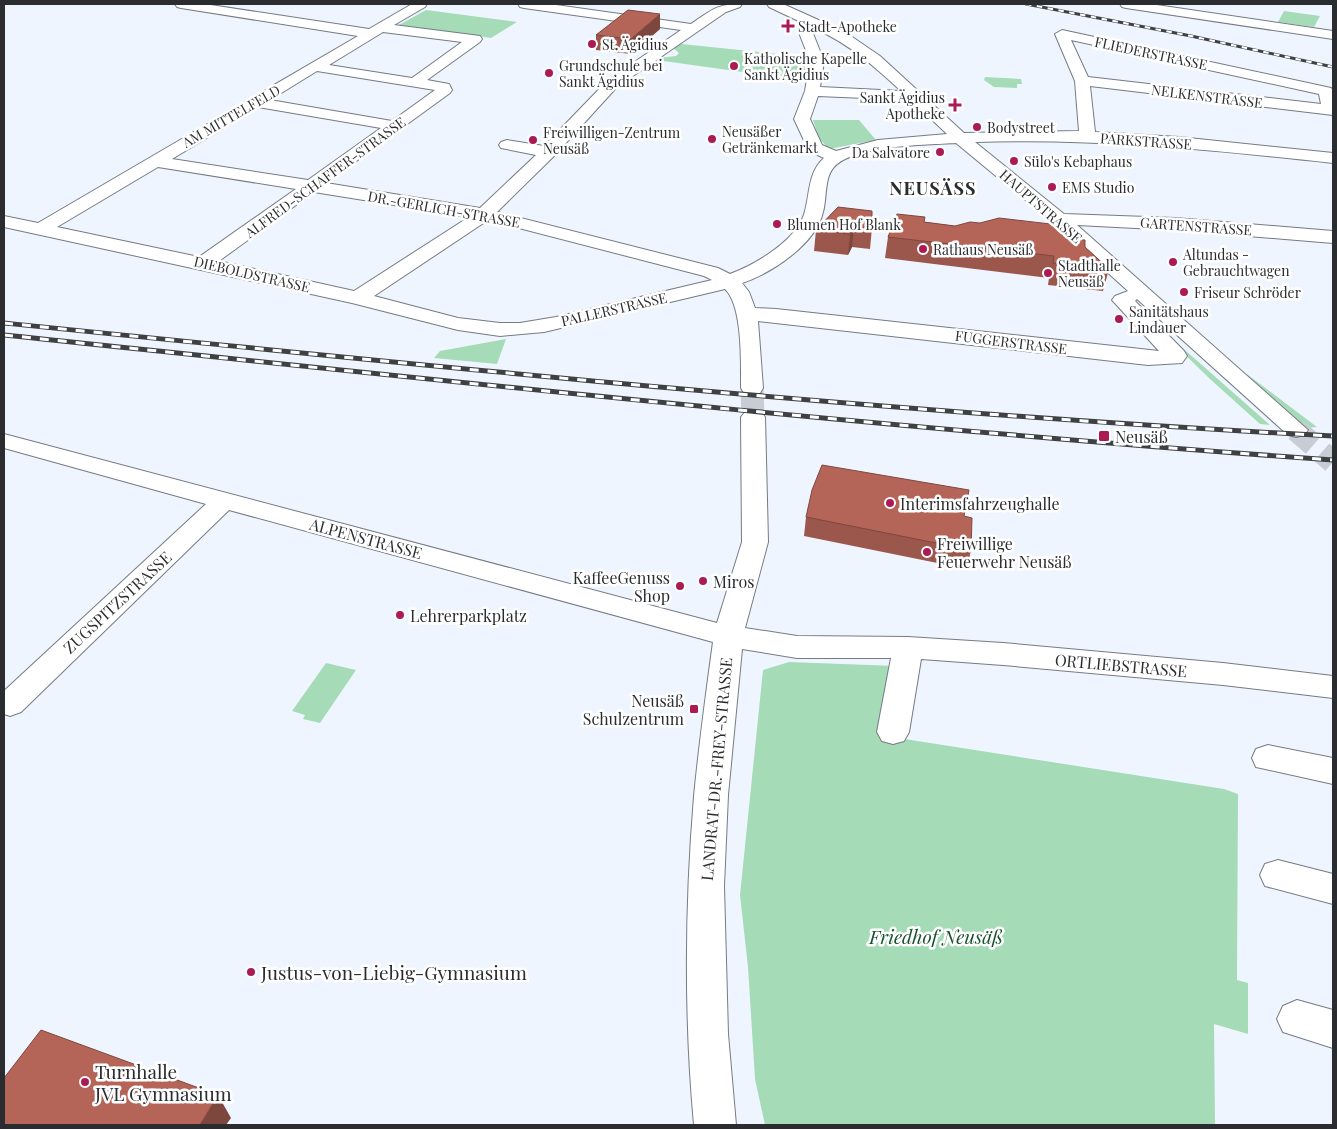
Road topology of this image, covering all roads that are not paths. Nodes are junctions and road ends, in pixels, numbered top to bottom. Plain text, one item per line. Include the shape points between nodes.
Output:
1 (181, 4) edge
2 (421, 4) edge
3 (524, 4) edge
4 (732, 4) edge
5 (773, 4) edge
6 (1126, 4) edge
7 (814, 24) junction
8 (693, 28) junction
9 (378, 31) junction
10 (1333, 35) edge
11 (317, 67) junction
12 (1082, 81) junction
13 (415, 82) junction
14 (812, 91) junction
15 (916, 96) junction
16 (256, 102) junction
17 (1331, 110) edge
18 (396, 126) junction
19 (959, 136) junction
20 (1087, 136) junction
21 (507, 145) dead end
22 (548, 152) junction
23 (836, 157) junction
24 (1333, 158) edge
25 (155, 161) junction
26 (312, 186) junction
27 (485, 214) junction
28 (1059, 219) junction
29 (4, 222) edge
30 (41, 229) junction
31 (1333, 236) edge
32 (204, 264) junction
33 (728, 281) junction
34 (1142, 295) junction
35 (358, 298) junction
36 (746, 314) junction
37 (500, 330) joint
38 (752, 388) tunnel mouth
39 (753, 417) tunnel mouth
40 (1296, 430) tunnel mouth
41 (4, 441) edge
42 (225, 500) junction
43 (728, 636) junction
44 (908, 648) junction
45 (1333, 688) edge
46 (10, 704) dead end
47 (893, 732) dead end
48 (1268, 758) dead end
49 (1333, 771) edge
50 (1278, 875) dead end
51 (1333, 889) edge
52 (1297, 1019) dead end
53 (1333, 1029) edge
54 (715, 1125) edge

1 - 9 street
2 - 9 street, AM MITTELFELD
3 - 8 street
4 - 8 street
5 - 7 street, HAUPTSTRASSE
6 - 10 street
7 - 14 street via 805,30 817,61
7 - 15 street, HAUPTSTRASSE via 858,46
8 - 22 street via 612,84
9 - 11 street, AM MITTELFELD
9 - 13 street via 475,39
11 - 13 street
11 - 16 street, AM MITTELFELD
12 - 17 street, NELKENSTRASSE
12 - 17 street, FLIEDERSTRASSE via 1062,34 1326,91
12 - 20 street, FLIEDERSTRASSE
13 - 18 street, ALFRED-SCHAFFER-STRASSE via 444,87 445,90
14 - 15 street
14 - 23 street via 803,123 815,148
15 - 19 street, HAUPTSTRASSE
16 - 18 street
16 - 25 street, AM MITTELFELD
18 - 26 street, ALFRED-SCHAFFER-STRASSE
19 - 20 street, PARKSTRASSE
19 - 23 street, PARKSTRASSE via 873,146
19 - 28 street, HAUPTSTRASSE
20 - 24 street, PARKSTRASSE
21 - 22 street
22 - 27 street
23 - 33 street, PALLERSTRASSE via 822,170 815,215 803,234 762,267
25 - 26 street, DR.-GERLICH-STRASSE
25 - 30 street, AM MITTELFELD
26 - 27 street, DR.-GERLICH-STRASSE
26 - 32 street, ALFRED-SCHAFFER-STRASSE
27 - 33 street, DR.-GERLICH-STRASSE via 698,268
27 - 35 street
28 - 31 street, GARTENSTRASSE
28 - 34 street, HAUPTSTRASSE
29 - 30 street, DIEBOLDSTRASSE
30 - 32 street, DIEBOLDSTRASSE
32 - 35 street, DIEBOLDSTRASSE
33 - 36 street via 739,292
33 - 37 street, PALLERSTRASSE via 536,326
34 - 36 street, FUGGERSTRASSE via 1122,300 1176,356 1174,358 1166,360
34 - 40 street, HAUPTSTRASSE
35 - 37 street, DIEBOLDSTRASSE via 472,327
36 - 38 street
39 - 43 street, LANDRAT-DR.-FREY-STRASSE via 755,542
41 - 42 street, ALPENSTRASSE
42 - 43 street, ALPENSTRASSE
42 - 46 street, ZUGSPITZSTRASSE
43 - 44 street, ORTLIEBSTRASSE via 797,647
43 - 54 street, LANDRAT-DR.-FREY-STRASSE via 711,794 706,886 708,1034
44 - 45 street, ORTLIEBSTRASSE via 1223,674
44 - 47 street
48 - 49 street
50 - 51 street
52 - 53 street

